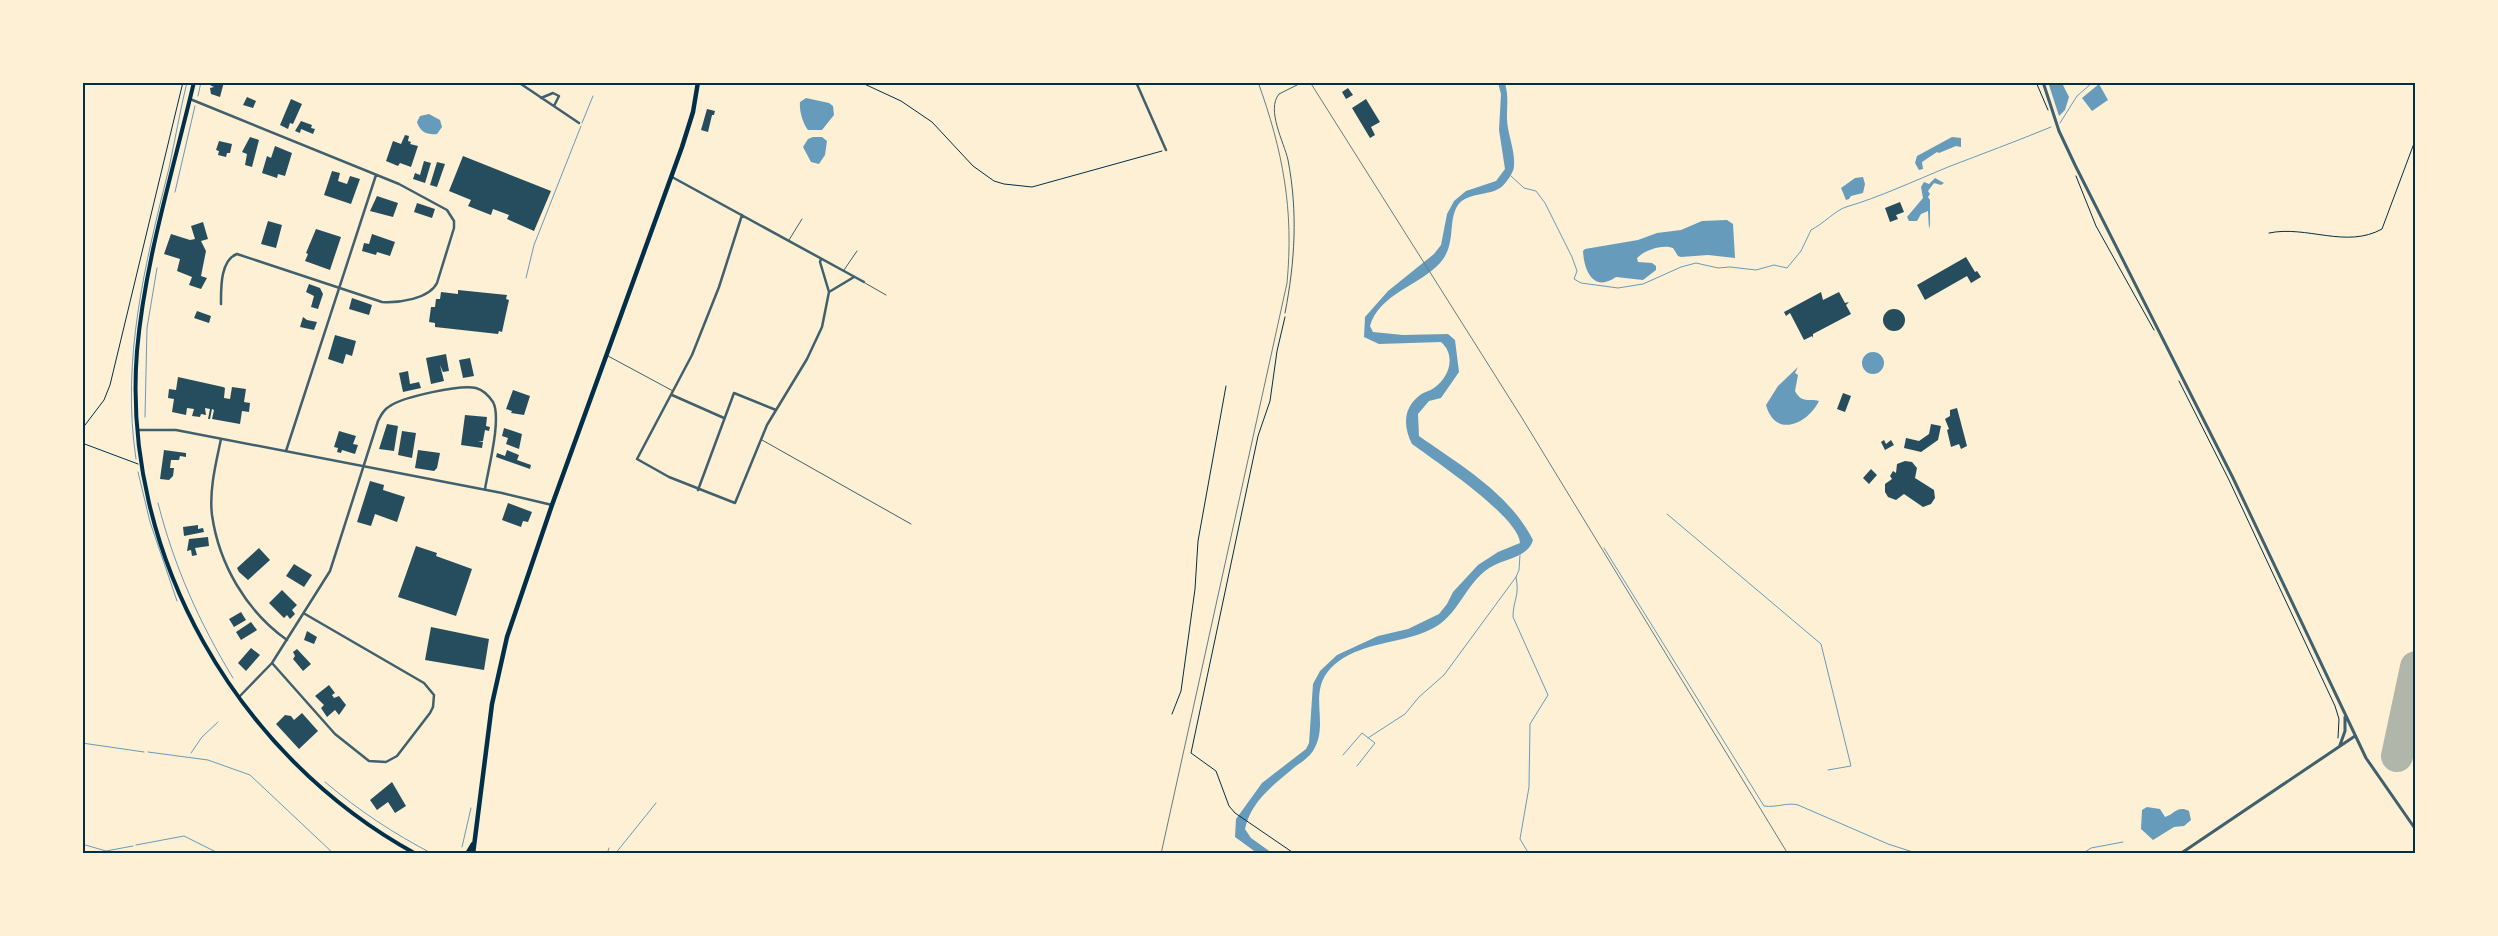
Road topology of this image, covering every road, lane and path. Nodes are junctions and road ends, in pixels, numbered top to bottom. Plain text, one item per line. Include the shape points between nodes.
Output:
1 (183, 82) edge
2 (194, 82) edge
3 (518, 82) edge
4 (698, 82) edge
5 (860, 82) edge
6 (1136, 82) edge
7 (1303, 82) edge
8 (2043, 82) edge
9 (190, 98) junction
10 (541, 98) junction
11 (554, 106) junction
12 (579, 123) dead end
13 (2416, 138) edge
14 (1166, 150) joint
15 (376, 175) junction
16 (671, 176) junction
17 (2075, 176) dead end
18 (742, 214) junction
19 (802, 219) dead end
20 (2269, 233) dead end
21 (788, 240) junction
22 (856, 251) dead end
23 (822, 259) junction
24 (843, 271) junction
25 (854, 277) junction
26 (864, 282) joint
27 (339, 287) junction
28 (829, 292) junction
29 (886, 294) dead end
30 (221, 304) dead end
31 (1285, 313) joint
32 (2156, 334) dead end
33 (606, 355) junction
34 (2177, 377) dead end
35 (1226, 386) dead end
36 (672, 393) junction
37 (776, 410) junction
38 (724, 418) junction
39 (82, 429) edge
40 (138, 430) junction
41 (221, 439) junction
42 (760, 439) junction
43 (82, 444) edge
44 (286, 451) junction
45 (143, 463) junction
46 (363, 466) junction
47 (485, 490) junction
48 (698, 490) junction
49 (552, 505) junction
50 (911, 524) dead end
51 (304, 614) junction
52 (288, 640) junction
53 (272, 663) junction
54 (238, 698) junction
55 (1172, 714) dead end
56 (2345, 716) junction
57 (2355, 736) junction
58 (2340, 745) junction
59 (2416, 830) edge
60 (473, 844) junction
61 (416, 854) edge
62 (467, 854) edge
63 (473, 854) edge
64 (1295, 854) edge
65 (2180, 854) edge

1 - 39 path via 110,385 104,400
2 - 9 main road
3 - 10 street
4 - 16 main road via 690,122
5 - 14 path via 901,101 932,122 973,166 1004,184 1032,187
6 - 14 street
7 - 31 lane via 1279,94 1275,101 1276,118 1290,170 1295,228
8 - 56 street via 2059,131 2075,165 2233,478
9 - 15 street
9 - 40 main road via 143,307 137,353
10 - 11 street
10 - 11 street via 553,93 558,96
11 - 12 street
13 - 20 path via 2382,229 2370,236 2334,238 2286,229
15 - 27 street
15 - 27 street via 436,203 451,215 454,228 437,283 427,294 391,302
16 - 18 street
16 - 33 main road
17 - 32 path via 2096,226
18 - 21 street
18 - 36 street via 710,312
19 - 21 lane
21 - 23 street
22 - 24 lane
23 - 24 street
23 - 28 street via 820,262
24 - 25 street
25 - 26 street
25 - 28 street
26 - 29 lane
27 - 30 street via 237,254 230,258 221,284
27 - 44 street
28 - 37 street via 815,344
31 - 64 path via 1270,401 1258,436 1191,753 1216,771 1234,813
33 - 36 lane
33 - 49 main road
34 - 58 path via 2335,706
35 - 55 path via 1198,541 1181,691
36 - 38 street
36 - 48 street via 638,459
37 - 38 street via 734,393
37 - 42 street
38 - 48 street
40 - 41 street via 176,430
40 - 45 main road
41 - 44 street
41 - 52 street via 212,501 220,550 237,588 262,618
42 - 48 street via 735,503
42 - 50 lane
43 - 45 path via 132,464
44 - 46 street
45 - 54 main road via 153,517 176,584 200,636
46 - 47 street
46 - 47 street via 378,421 390,406 460,387 475,388 488,395 496,408
46 - 51 street via 330,571
47 - 49 street
49 - 60 main road via 499,669
51 - 52 street
51 - 53 street via 424,683 434,695 430,712 397,756 386,762 369,761 335,734
52 - 53 street
53 - 54 street
54 - 61 main road via 284,753 316,782 365,822
56 - 57 street
56 - 58 street via 2345,731
57 - 58 street
57 - 59 street via 2373,770
58 - 65 street
60 - 62 main road
60 - 63 main road

